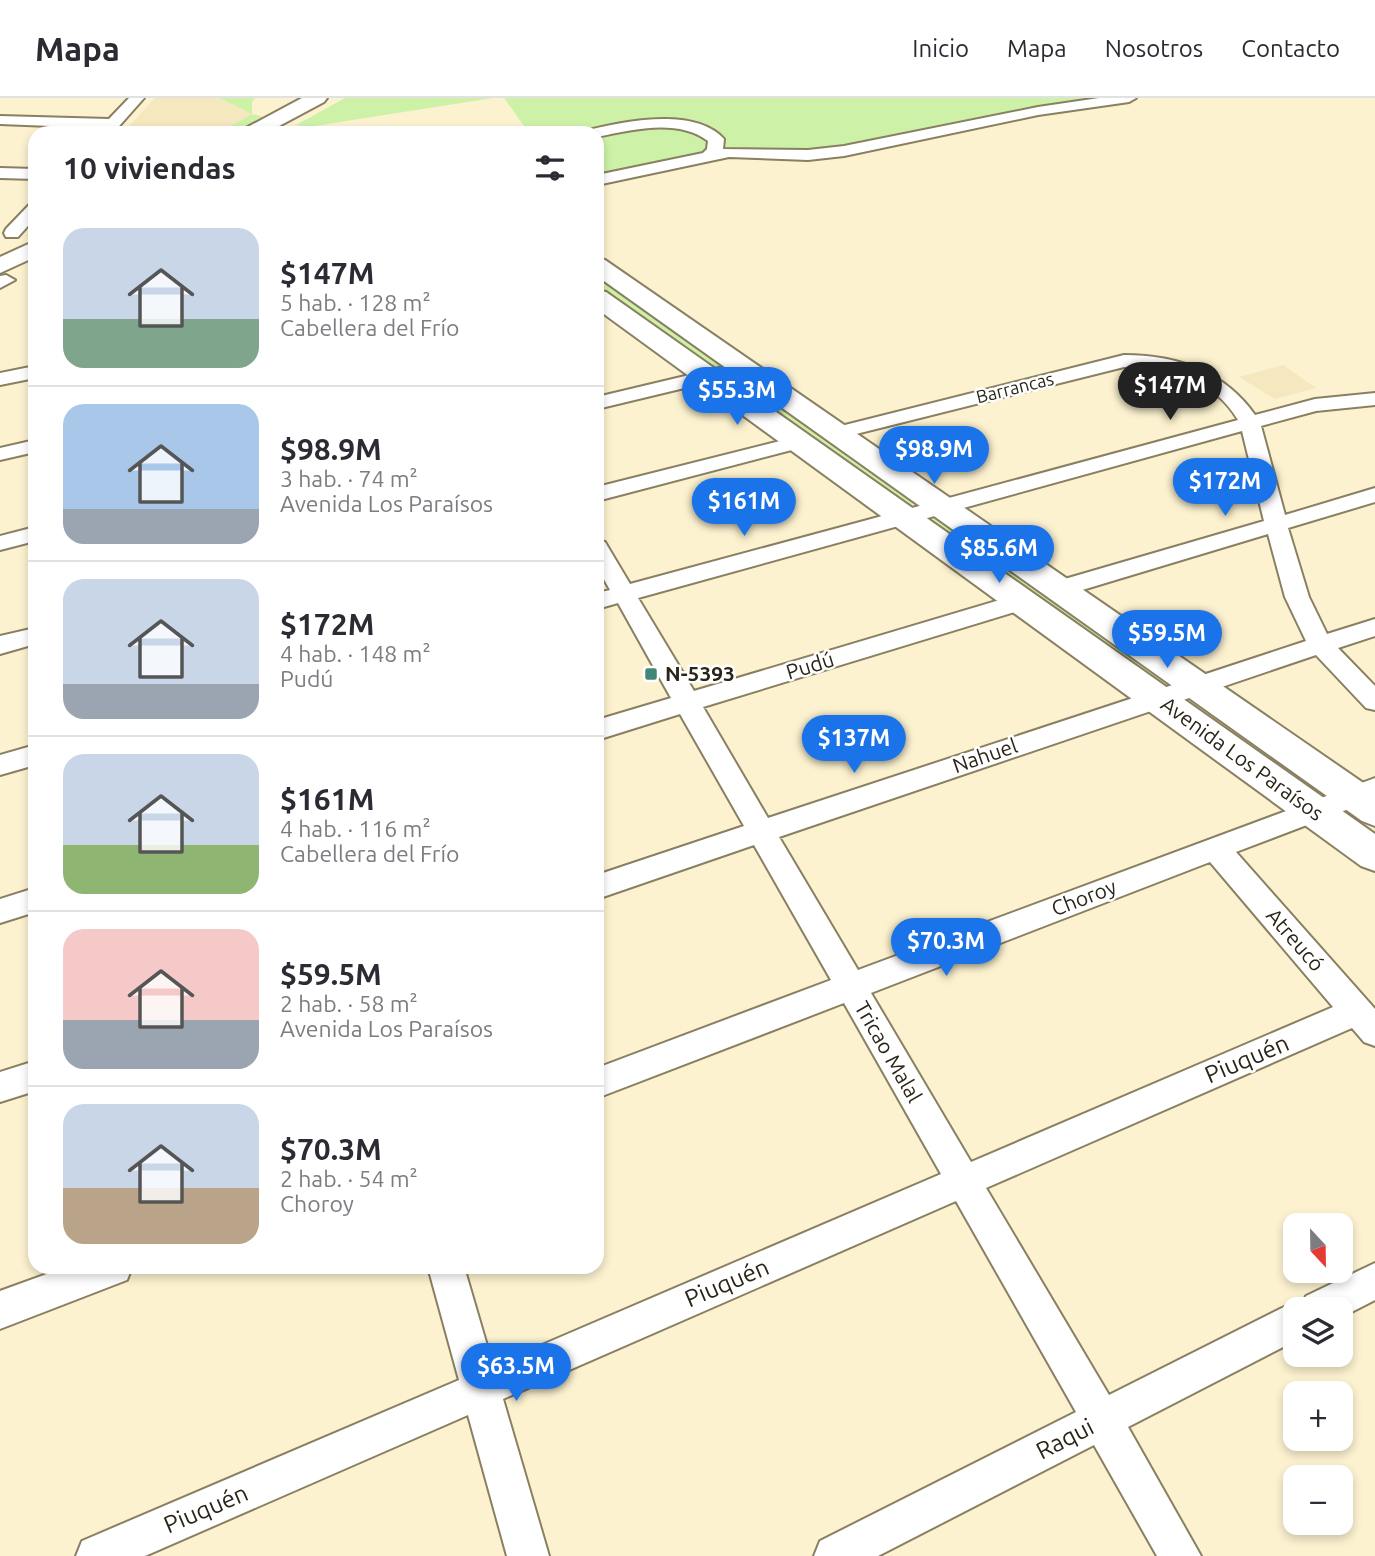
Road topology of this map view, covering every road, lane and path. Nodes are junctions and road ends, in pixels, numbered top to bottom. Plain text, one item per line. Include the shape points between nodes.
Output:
1 (137, 98) edge
2 (317, 98) edge
3 (338, 98) edge
4 (1129, 98) edge
5 (27, 105) dead end
6 (6, 120) edge
7 (83, 126) edge
8 (111, 126) edge
9 (264, 126) edge
10 (286, 126) edge
11 (604, 131) edge
12 (705, 159) junction
13 (0, 173) edge
14 (28, 174) edge
15 (604, 179) edge
16 (28, 217) edge
17 (16, 232) edge
18 (28, 254) edge
19 (28, 267) edge
20 (604, 270) edge
21 (28, 276) edge
22 (2, 278) edge
23 (604, 302) edge
24 (744, 368) junction
25 (28, 373) edge
26 (709, 377) junction
27 (0, 379) edge
28 (1375, 399) edge
29 (604, 401) edge
30 (1250, 422) junction
31 (836, 433) junction
32 (800, 442) junction
33 (28, 448) edge
34 (0, 454) edge
35 (604, 492) edge
36 (1375, 495) edge
37 (941, 506) junction
38 (905, 516) junction
39 (1278, 525) junction
40 (28, 536) edge
41 (0, 542) edge
42 (604, 574) edge
43 (1059, 589) junction
44 (610, 598) edge
45 (1023, 601) junction
46 (1375, 627) edge
47 (28, 638) edge
48 (0, 645) edge
49 (1322, 645) junction
50 (1195, 685) junction
51 (1157, 698) junction
52 (1375, 701) edge
53 (686, 703) junction
54 (604, 728) edge
55 (28, 757) edge
56 (0, 765) edge
57 (1368, 799) edge
58 (1314, 811) junction
59 (761, 832) junction
60 (1215, 848) junction
61 (1375, 855) edge
62 (604, 885) edge
63 (28, 902) edge
64 (0, 911) edge
65 (851, 987) junction
66 (1366, 1022) edge
67 (28, 1078) edge
68 (604, 1080) edge
69 (0, 1087) edge
70 (963, 1181) junction
71 (95, 1274) edge
72 (448, 1274) edge
73 (1375, 1281) edge
74 (1344, 1297) edge
75 (0, 1310) edge
76 (1283, 1327) edge
77 (481, 1390) junction
78 (1101, 1420) junction
79 (97, 1556) edge
80 (528, 1556) edge
81 (835, 1556) edge
82 (1180, 1556) edge

1 - 8 street
2 - 9 main road
3 - 10 main road
4 - 12 street via 1038,111 845,151 807,155 729,152
5 - 6 street
6 - 7 street
11 - 12 street via 646,124 690,126 716,139 715,150
12 - 15 street
13 - 14 street
16 - 17 street
18 - 22 main road
19 - 22 main road
20 - 24 main road, Avenida Los Paraísos
21 - 22 main road
23 - 26 main road, Avenida Los Paraísos
24 - 26 street
24 - 31 main road, Avenida Los Paraísos
25 - 27 street
26 - 29 street
26 - 32 main road, Avenida Los Paraísos
28 - 30 street via 1322,403
30 - 31 street, Barrancas via 1221,388 1188,370 1150,360 1113,363
30 - 37 street
30 - 39 street
31 - 37 main road, Avenida Los Paraísos
32 - 35 street
32 - 38 main road, Avenida Los Paraísos
33 - 34 street
36 - 39 street
37 - 38 street
37 - 43 main road, Avenida Los Paraísos
38 - 44 street
38 - 45 main road, Avenida Los Paraísos
39 - 43 street
39 - 49 street via 1303,614
40 - 41 street
42 - 44 street, Tricao Malal
43 - 50 main road, Avenida Los Paraísos
44 - 53 street, Tricao Malal
45 - 51 main road, Avenida Los Paraísos
45 - 53 street, Pudú
46 - 49 street, Nahuel
47 - 48 street
49 - 50 street, Nahuel
49 - 52 street
50 - 51 street, Nahuel
50 - 57 main road, Avenida Los Paraísos
51 - 58 main road, Avenida Los Paraísos
51 - 59 street, Nahuel
53 - 54 street, Pudú
53 - 59 street, Tricao Malal
55 - 56 street
57 - 58 street, Choroy
58 - 60 street, Choroy
58 - 61 main road, Avenida Los Paraísos
59 - 62 street, Nahuel
59 - 65 street, Tricao Malal
60 - 65 street, Choroy
60 - 66 street, Atreucó
63 - 64 street
65 - 68 street, Choroy
65 - 70 street, Tricao Malal
66 - 70 street, Piuquén
67 - 69 street
70 - 77 street, Piuquén
70 - 78 street, Tricao Malal
71 - 75 street
72 - 77 street
73 - 74 street
76 - 78 street, Raqui
77 - 79 street, Piuquén
77 - 80 street
78 - 81 street, Raqui
78 - 82 street, Tricao Malal

